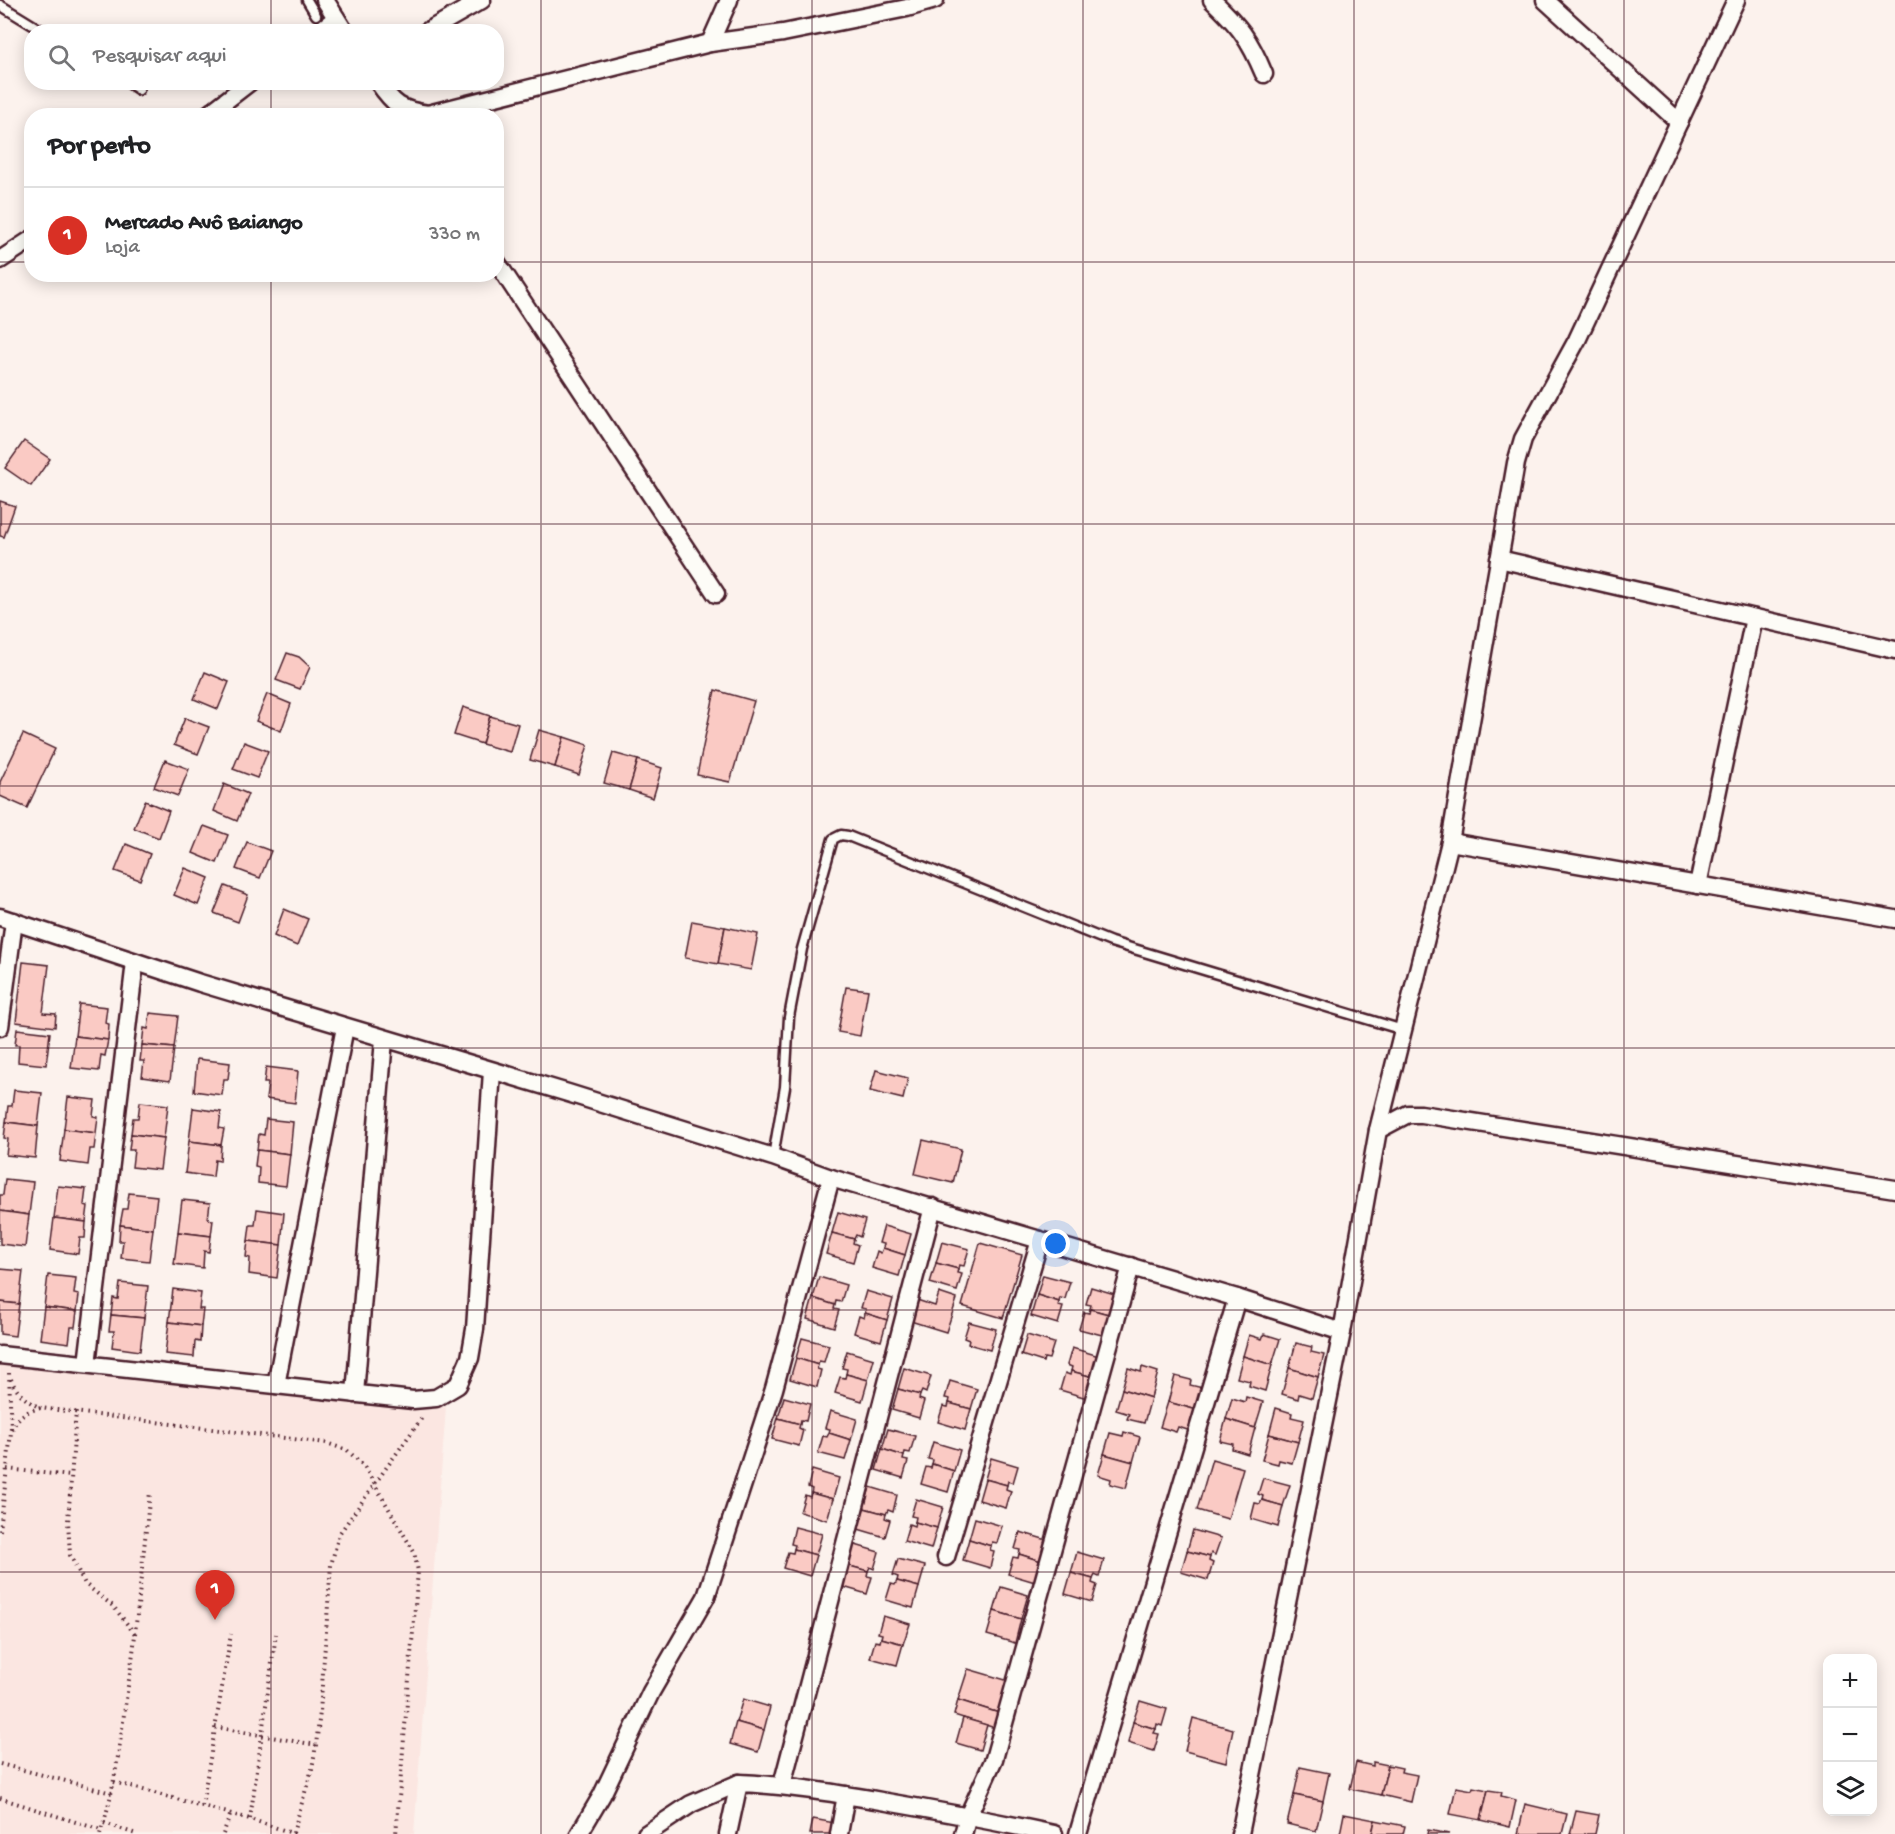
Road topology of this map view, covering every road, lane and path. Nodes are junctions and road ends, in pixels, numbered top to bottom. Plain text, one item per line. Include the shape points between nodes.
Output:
1 (307, 0) edge
2 (325, 0) edge
3 (482, 0) edge
4 (729, 0) edge
5 (934, 0) edge
6 (1212, 0) edge
7 (1545, 0) edge
8 (1736, 0) edge
9 (0, 5) edge
10 (317, 23) edge
11 (31, 24) edge
12 (339, 24) edge
13 (440, 24) edge
14 (710, 43) junction
15 (1264, 74) dead end
16 (240, 90) edge
17 (383, 90) edge
18 (216, 108) edge
19 (395, 108) edge
20 (452, 108) edge
21 (1679, 122) junction
22 (24, 244) edge
23 (0, 260) edge
24 (504, 273) edge
25 (1499, 560) junction
26 (716, 594) dead end
27 (1754, 618) junction
28 (1895, 650) edge
29 (1450, 842) junction
30 (1698, 885) junction
31 (7, 919) edge
32 (1895, 919) edge
33 (135, 962) junction
34 (0, 1027) edge
35 (345, 1027) junction
36 (1403, 1030) junction
37 (384, 1038) junction
38 (492, 1071) junction
39 (1378, 1130) junction
40 (772, 1157) junction
41 (831, 1178) junction
42 (1895, 1189) edge
43 (933, 1207) junction
44 (1040, 1240) junction
45 (1131, 1266) junction
46 (1237, 1298) junction
47 (1342, 1332) junction
48 (0, 1355) edge
49 (87, 1364) junction
50 (276, 1385) junction
51 (355, 1394) junction
52 (436, 1398) junction
53 (40, 1408) junction
54 (76, 1412) junction
55 (11, 1432) junction
56 (7, 1468) junction
57 (71, 1476) junction
58 (375, 1486) junction
59 (150, 1492) dead end
60 (0, 1531) edge
61 (946, 1557) dead end
62 (135, 1634) junction
63 (231, 1634) dead end
64 (276, 1634) dead end
65 (215, 1727) junction
66 (262, 1735) junction
67 (316, 1745) junction
68 (0, 1764) edge
69 (114, 1782) junction
70 (739, 1783) junction
71 (782, 1785) junction
72 (112, 1793) junction
73 (846, 1795) junction
74 (0, 1798) edge
75 (202, 1806) junction
76 (231, 1814) junction
77 (968, 1816) junction
78 (250, 1819) junction
79 (104, 1823) junction
80 (101, 1832) edge
81 (294, 1833) edge
82 (136, 1834) edge
83 (223, 1834) edge
84 (396, 1834) edge
85 (579, 1834) edge
86 (646, 1834) edge
87 (728, 1834) edge
88 (839, 1834) edge
89 (963, 1834) edge
90 (1054, 1834) edge
91 (1078, 1834) edge
92 (1240, 1834) edge

1 - 10 lane
2 - 12 street
3 - 13 street
4 - 14 street
5 - 14 street via 783,33
6 - 15 street via 1244,34
7 - 21 street
8 - 21 street
9 - 11 lane
14 - 20 street
16 - 18 street
17 - 19 street
21 - 25 street via 1577,340 1523,439
22 - 23 street
24 - 26 street
25 - 27 street
25 - 29 street
27 - 28 street
27 - 30 street
29 - 30 street
29 - 36 street
30 - 32 street
31 - 33 street
31 - 34 street
33 - 35 street
33 - 49 street
35 - 37 street
35 - 50 street
36 - 39 street
36 - 40 lane via 1111,942 841,835 833,839 802,949 789,1017 785,1087
37 - 38 street
37 - 51 street
38 - 40 street
38 - 52 street via 475,1329 470,1358 458,1385
39 - 42 street via 1408,1114 1421,1114
39 - 47 street
40 - 41 street
41 - 43 street
41 - 85 street via 774,1389 706,1597 651,1692
43 - 44 street
43 - 71 street
44 - 45 street
44 - 61 street
45 - 46 street
45 - 77 street via 994,1759
46 - 47 street
46 - 91 street
47 - 92 street
48 - 49 street
49 - 50 street
50 - 51 street
51 - 52 street via 413,1400
52 - 58 path
53 - 54 path
53 - 55 path via 27,1411 16,1420
53 - 55 path via 20,1394 9,1372
54 - 57 path
54 - 58 path via 326,1443 347,1450
55 - 56 path
56 - 57 path
56 - 60 path
57 - 62 path via 70,1555 85,1584 113,1606
58 - 67 path via 339,1534 331,1565
58 - 84 path via 414,1552 418,1571
59 - 62 path
62 - 69 path
63 - 65 path
64 - 66 path
65 - 66 path
65 - 75 path
66 - 67 path
66 - 78 path
67 - 81 path
68 - 72 path
69 - 72 path
69 - 75 path
70 - 71 street
70 - 86 street via 691,1804
70 - 87 street
71 - 73 street
72 - 79 path
73 - 77 street
73 - 88 street
74 - 80 path
75 - 76 path
76 - 78 path
76 - 83 path
77 - 89 street
77 - 90 street
78 - 81 path
79 - 80 path
79 - 82 path

